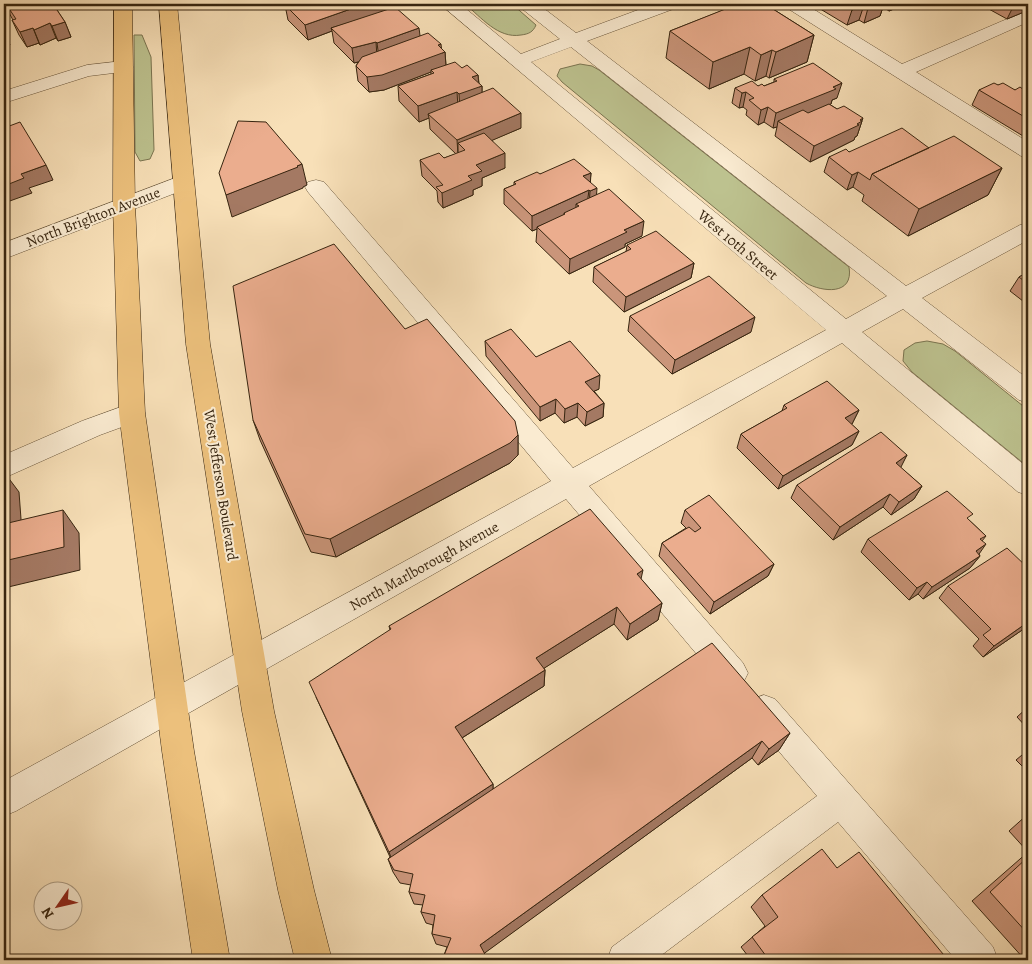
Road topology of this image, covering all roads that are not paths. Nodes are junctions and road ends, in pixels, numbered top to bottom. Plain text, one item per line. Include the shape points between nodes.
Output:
1 (123, 4) edge
2 (168, 4) edge
3 (449, 4) edge
4 (527, 4) edge
5 (670, 4) edge
6 (793, 4) edge
7 (1028, 16) edge
8 (573, 40) junction
9 (518, 61) junction
10 (123, 67) junction
11 (903, 71) junction
12 (4, 97) edge
13 (1028, 151) edge
14 (182, 182) junction
15 (316, 187) dead end
16 (124, 205) junction
17 (1028, 230) edge
18 (4, 251) edge
19 (905, 297) junction
20 (843, 332) junction
21 (1028, 393) edge
22 (132, 413) junction
23 (4, 467) edge
24 (570, 484) junction
25 (1028, 484) edge
26 (251, 662) junction
27 (172, 706) junction
28 (4, 799) edge
29 (841, 800) junction
30 (212, 960) edge
31 (314, 960) edge
32 (625, 960) edge
33 (980, 960) edge

1 - 10 main road
2 - 14 main road, West Jefferson Boulevard
3 - 9 street, West 10th Street
4 - 8 street
5 - 8 street
6 - 11 street
7 - 11 street
8 - 9 street
8 - 19 street
9 - 20 street, West 10th Street
10 - 12 street via 87,71
10 - 16 main road
11 - 13 street
14 - 16 street, North Brighton Avenue
14 - 26 main road, West Jefferson Boulevard via 198,344
15 - 24 street
16 - 18 street, North Brighton Avenue
16 - 22 main road
17 - 19 street, North Marlborough Avenue
19 - 20 street, North Marlborough Avenue
19 - 21 street
20 - 24 street, North Marlborough Avenue
20 - 25 street, West 10th Street
22 - 23 street
22 - 27 main road
24 - 26 street, North Marlborough Avenue
24 - 29 street
26 - 27 street, North Marlborough Avenue
26 - 31 main road, West Jefferson Boulevard via 258,710
27 - 28 street, North Marlborough Avenue
27 - 30 main road
29 - 32 street
29 - 33 street

